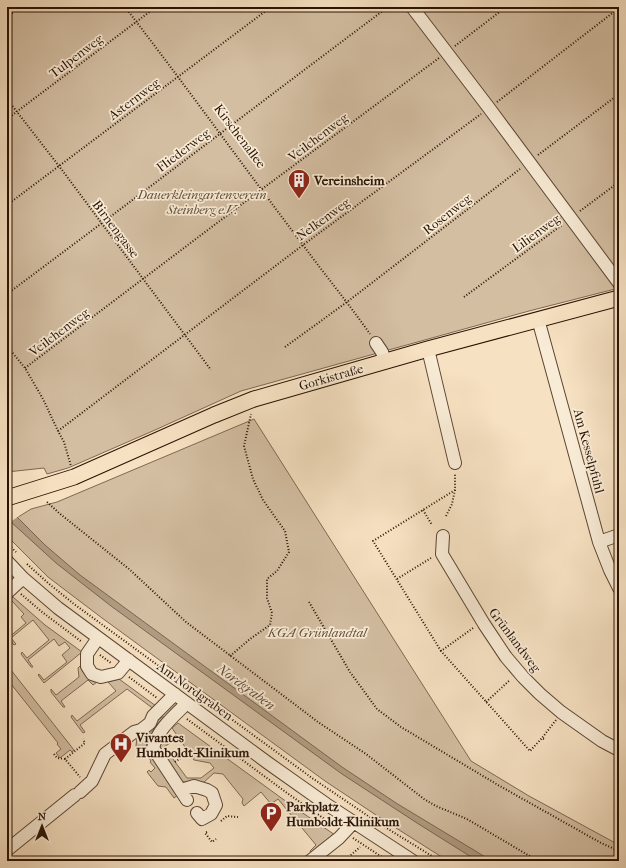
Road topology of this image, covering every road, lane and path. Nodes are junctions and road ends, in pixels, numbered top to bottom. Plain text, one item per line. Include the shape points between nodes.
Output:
1 (20, 7) edge
2 (125, 7) edge
3 (156, 7) edge
4 (271, 7) edge
5 (388, 7) edge
6 (412, 7) edge
7 (506, 7) edge
8 (619, 8) edge
9 (7, 17) edge
10 (136, 22) junction
11 (446, 52) junction
12 (178, 77) junction
13 (619, 94) edge
14 (7, 99) edge
15 (489, 108) junction
16 (16, 111) junction
17 (7, 119) edge
18 (220, 133) junction
19 (529, 162) junction
20 (59, 166) junction
21 (619, 182) edge
22 (262, 189) junction
23 (7, 205) edge
24 (571, 218) junction
25 (101, 224) junction
26 (303, 245) junction
27 (143, 279) junction
28 (619, 283) edge
29 (7, 294) edge
30 (464, 297) dead end
31 (619, 298) edge
32 (347, 302) junction
33 (538, 319) junction
34 (184, 335) junction
35 (376, 343) joint
36 (7, 346) edge
37 (285, 347) dead end
38 (428, 349) junction
39 (385, 361) junction
40 (25, 368) junction
41 (211, 370) dead end
42 (254, 399) junction
43 (58, 431) junction
44 (455, 463) joint
45 (74, 477) junction
46 (455, 490) junction
47 (9, 494) edge
48 (47, 502) dead end
49 (423, 510) junction
50 (446, 516) dead end
51 (432, 525) dead end
52 (619, 535) edge
53 (442, 536) dead end
54 (599, 542) junction
55 (7, 544) edge
56 (435, 555) dead end
57 (12, 557) edge
58 (25, 562) dead end
59 (24, 578) junction
60 (397, 579) junction
61 (619, 588) edge
62 (7, 593) edge
63 (309, 602) dead end
64 (478, 625) dead end
65 (98, 638) junction
66 (441, 651) junction
67 (230, 656) junction
68 (129, 660) junction
69 (510, 680) dead end
70 (175, 694) junction
71 (486, 702) junction
72 (187, 703) junction
73 (558, 717) dead end
74 (83, 739) dead end
75 (619, 750) edge
76 (54, 754) dead end
77 (185, 755) dead end
78 (66, 759) junction
79 (175, 763) dead end
80 (81, 791) junction
81 (197, 813) dead end
82 (238, 817) dead end
83 (354, 822) junction
84 (217, 824) dead end
85 (207, 832) dead end
86 (216, 839) dead end
87 (360, 847) dead end
88 (7, 850) edge
89 (619, 851) edge
90 (310, 861) edge
91 (344, 861) edge
92 (413, 861) edge
93 (440, 861) edge
94 (538, 861) edge

1 - 9 path
2 - 10 path, Kirschenallee
3 - 10 path, Tulpenweg
4 - 12 path, Asternweg
5 - 18 path, Fliederweg
6 - 11 street
7 - 11 path, Veilchenweg
8 - 15 path, Nelkenweg
10 - 12 path, Kirschenallee
10 - 16 path, Tulpenweg
11 - 15 street
11 - 22 path, Veilchenweg
12 - 18 path, Kirschenallee
12 - 20 path, Asternweg
13 - 19 path, Rosenweg
14 - 16 path, Birnengasse
15 - 19 street
15 - 26 path, Nelkenweg
16 - 17 path, Tulpenweg
16 - 20 path, Birnengasse
18 - 22 path, Kirschenallee
18 - 25 path, Fliederweg
19 - 24 street
19 - 32 path, Rosenweg
20 - 23 path, Asternweg
20 - 25 path, Birnengasse
21 - 24 path, Lilienweg
22 - 26 path, Kirschenallee
22 - 27 path, Veilchenweg
24 - 28 street
24 - 30 path, Lilienweg
25 - 27 path, Birnengasse
25 - 29 path, Fliederweg
26 - 32 path, Kirschenallee
26 - 34 path, Nelkenweg
27 - 34 path, Birnengasse
27 - 40 path, Veilchenweg
31 - 33 main road, Gorkistraße
32 - 35 path, Kirschenallee
32 - 37 path, Rosenweg
33 - 38 main road, Gorkistraße
33 - 54 street, Am Kesselpfuhl
34 - 41 path, Birnengasse
34 - 43 path, Nelkenweg
35 - 39 street
36 - 40 path
38 - 39 main road, Gorkistraße
38 - 44 street
39 - 42 main road, Gorkistraße
40 - 43 path
42 - 45 main road, Gorkistraße
42 - 67 path via 244,446 252,479 285,531 289,552 277,571 267,580 267,598 272,613 270,625
43 - 45 path via 64,442
44 - 46 path
45 - 47 main road, Gorkistraße
46 - 49 path
46 - 50 path
48 - 67 path via 129,569 186,622
49 - 51 path
49 - 60 path via 373,541
52 - 54 street
53 - 75 street, Grünlandweg via 442,554 484,624 523,678 561,712
54 - 61 street, Am Kesselpfuhl
55 - 57 path
56 - 60 path
57 - 59 street, Am Nordgraben
58 - 93 path via 74,604 312,778
59 - 62 street
59 - 65 street, Am Nordgraben
60 - 66 path
63 - 89 path via 350,672 377,709 401,727 498,785
64 - 66 path
65 - 68 street, Am Nordgraben
65 - 68 street via 87,654 87,666 92,674 101,677 118,673
66 - 71 path
67 - 94 path via 424,799 467,819
68 - 70 street, Am Nordgraben
69 - 71 path
70 - 72 street, Am Nordgraben
70 - 80 street via 153,716 146,718 134,732 105,754 92,781
71 - 73 path via 530,751
72 - 81 street via 160,732 153,748 184,795 194,786 212,793 216,805 211,814 202,819
72 - 83 street, Am Nordgraben
74 - 78 path via 86,743
76 - 78 path via 57,758
77 - 79 path
78 - 80 path
80 - 88 street
82 - 84 path via 227,816
83 - 90 street via 339,838
83 - 92 street, Am Nordgraben
85 - 86 path via 205,833 212,842
87 - 91 path

